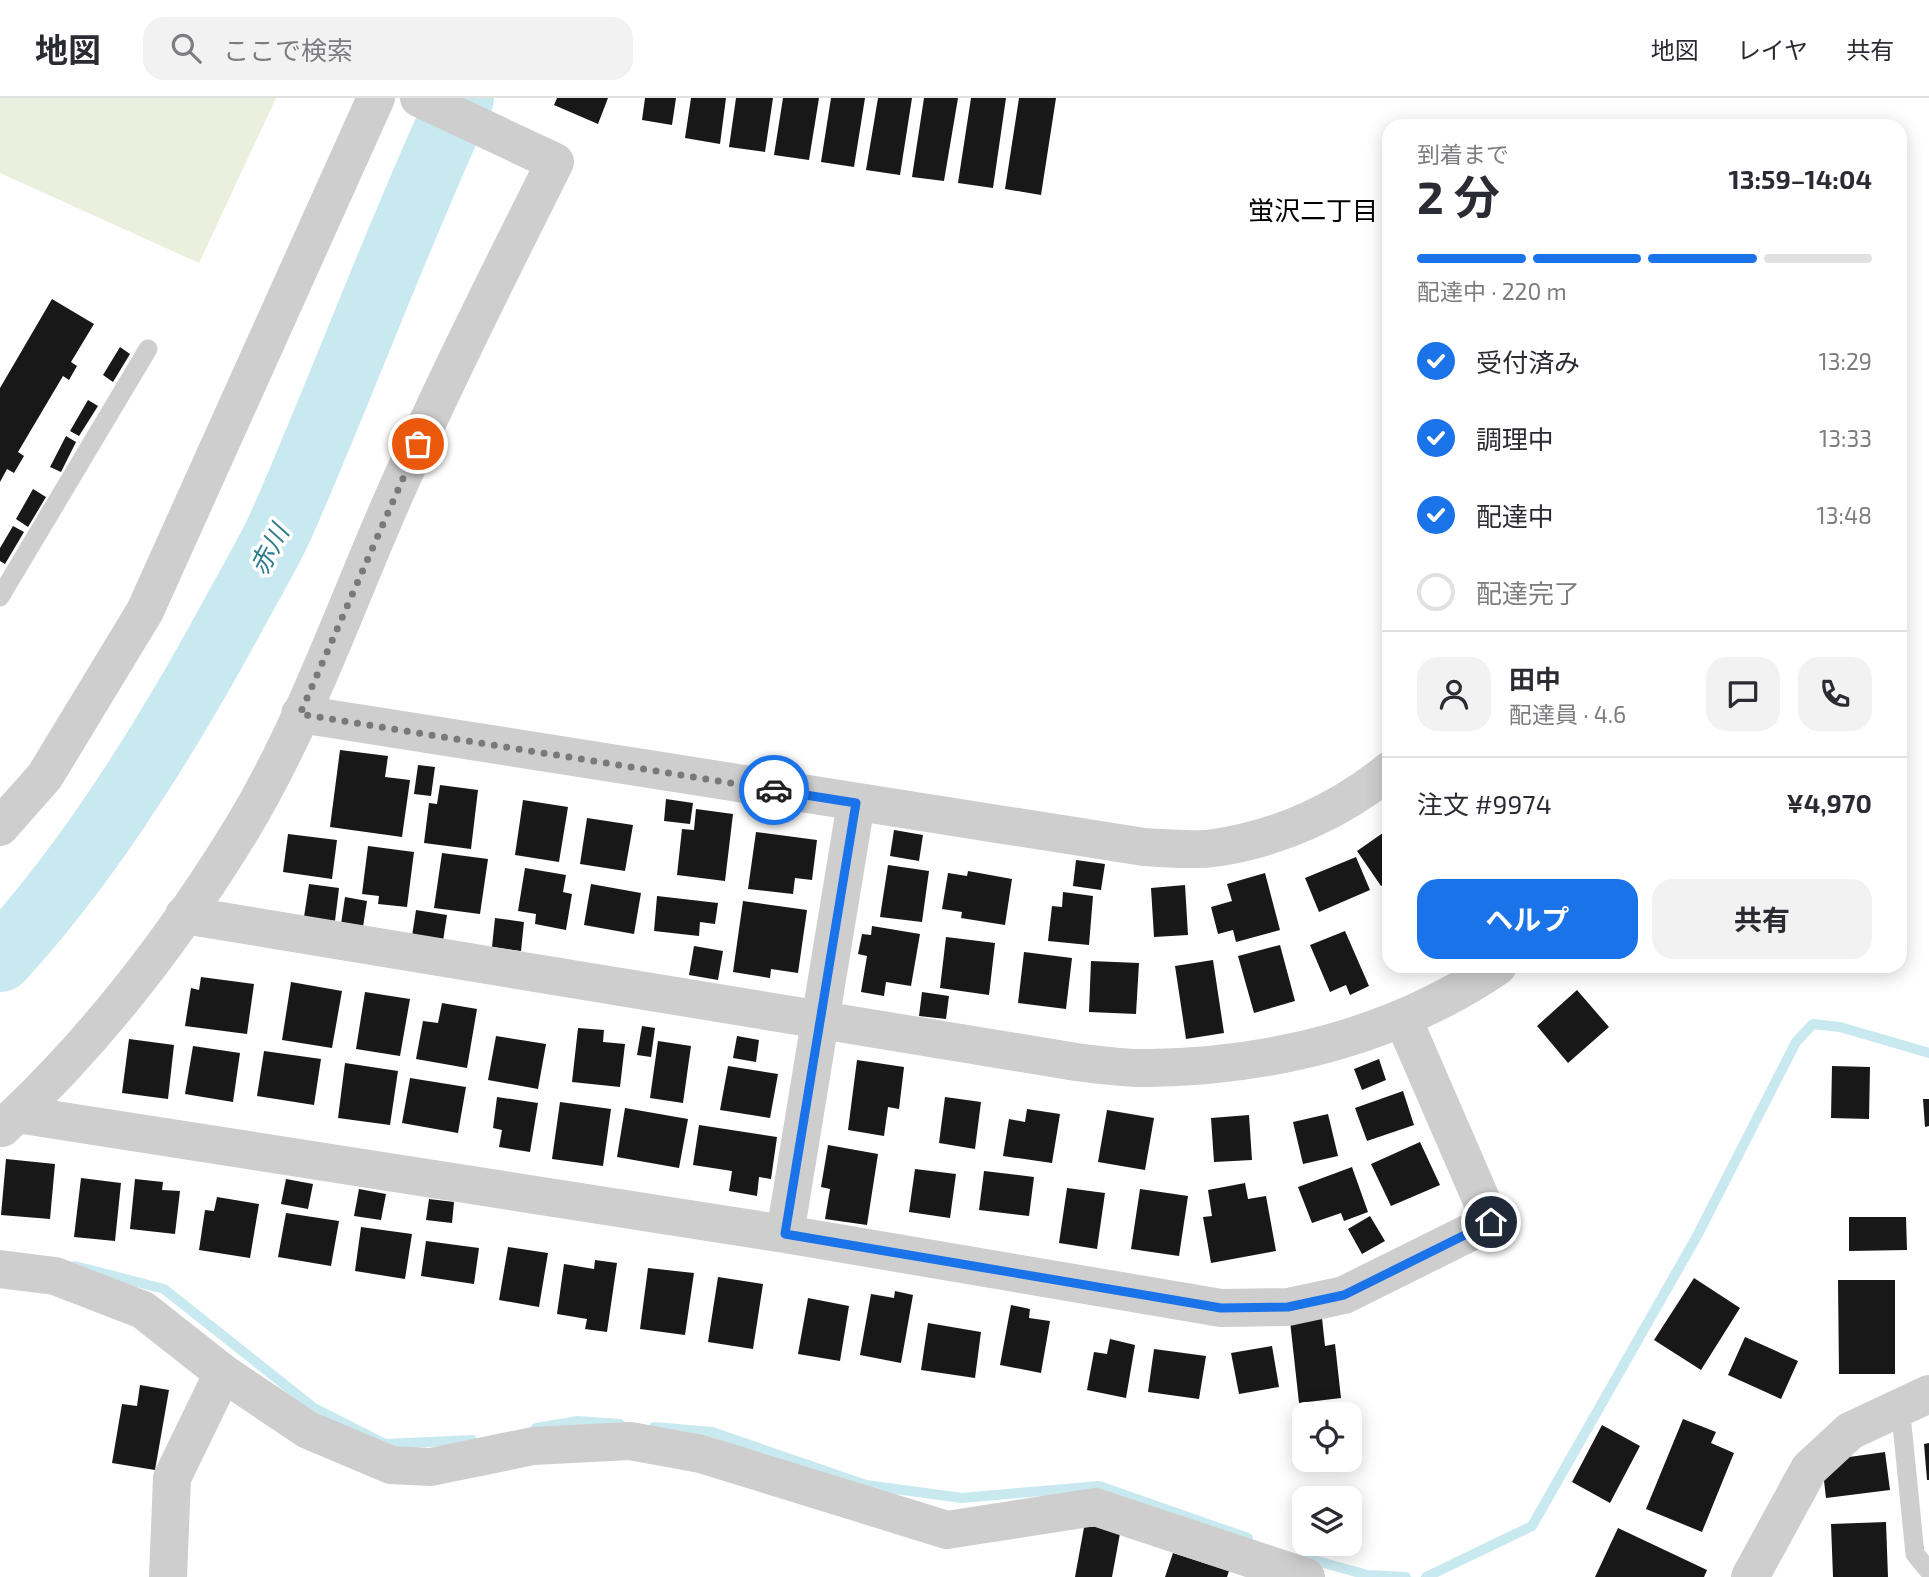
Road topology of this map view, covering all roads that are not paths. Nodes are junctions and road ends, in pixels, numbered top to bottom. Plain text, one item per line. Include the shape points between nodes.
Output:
1 (376, 98) edge
2 (427, 102) edge
3 (148, 349) dead end
4 (0, 597) edge
5 (300, 714) junction
6 (1382, 775) edge
7 (856, 803) junction
8 (0, 827) edge
9 (184, 915) junction
10 (1485, 973) edge
11 (1403, 1019) junction
12 (820, 1020) junction
13 (8, 1122) edge
14 (785, 1234) junction
15 (0, 1269) edge
16 (223, 1373) junction
17 (1914, 1399) edge
18 (1929, 1571) edge
19 (168, 1577) edge
20 (1306, 1577) edge
21 (1751, 1577) edge

1 - 8 street via 145,611 45,776
2 - 5 street via 555,162 468,334
3 - 4 lane
5 - 7 street
5 - 9 street via 242,829
6 - 7 street via 1327,812 1273,835 1212,848 1144,847
7 - 12 street
9 - 12 street
9 - 13 street via 105,1020
10 - 11 street
11 - 12 street via 1274,1058 1147,1069 1076,1062
11 - 14 street via 1491,1222 1344,1295 1288,1307 1221,1308
12 - 14 street
13 - 14 street
15 - 16 street via 55,1276 144,1310
16 - 19 street via 172,1478
16 - 20 street via 308,1430 391,1465 431,1467 533,1446 630,1441 701,1454 947,1530 1095,1507
17 - 18 lane via 1915,1554
17 - 21 street via 1850,1431 1810,1469

